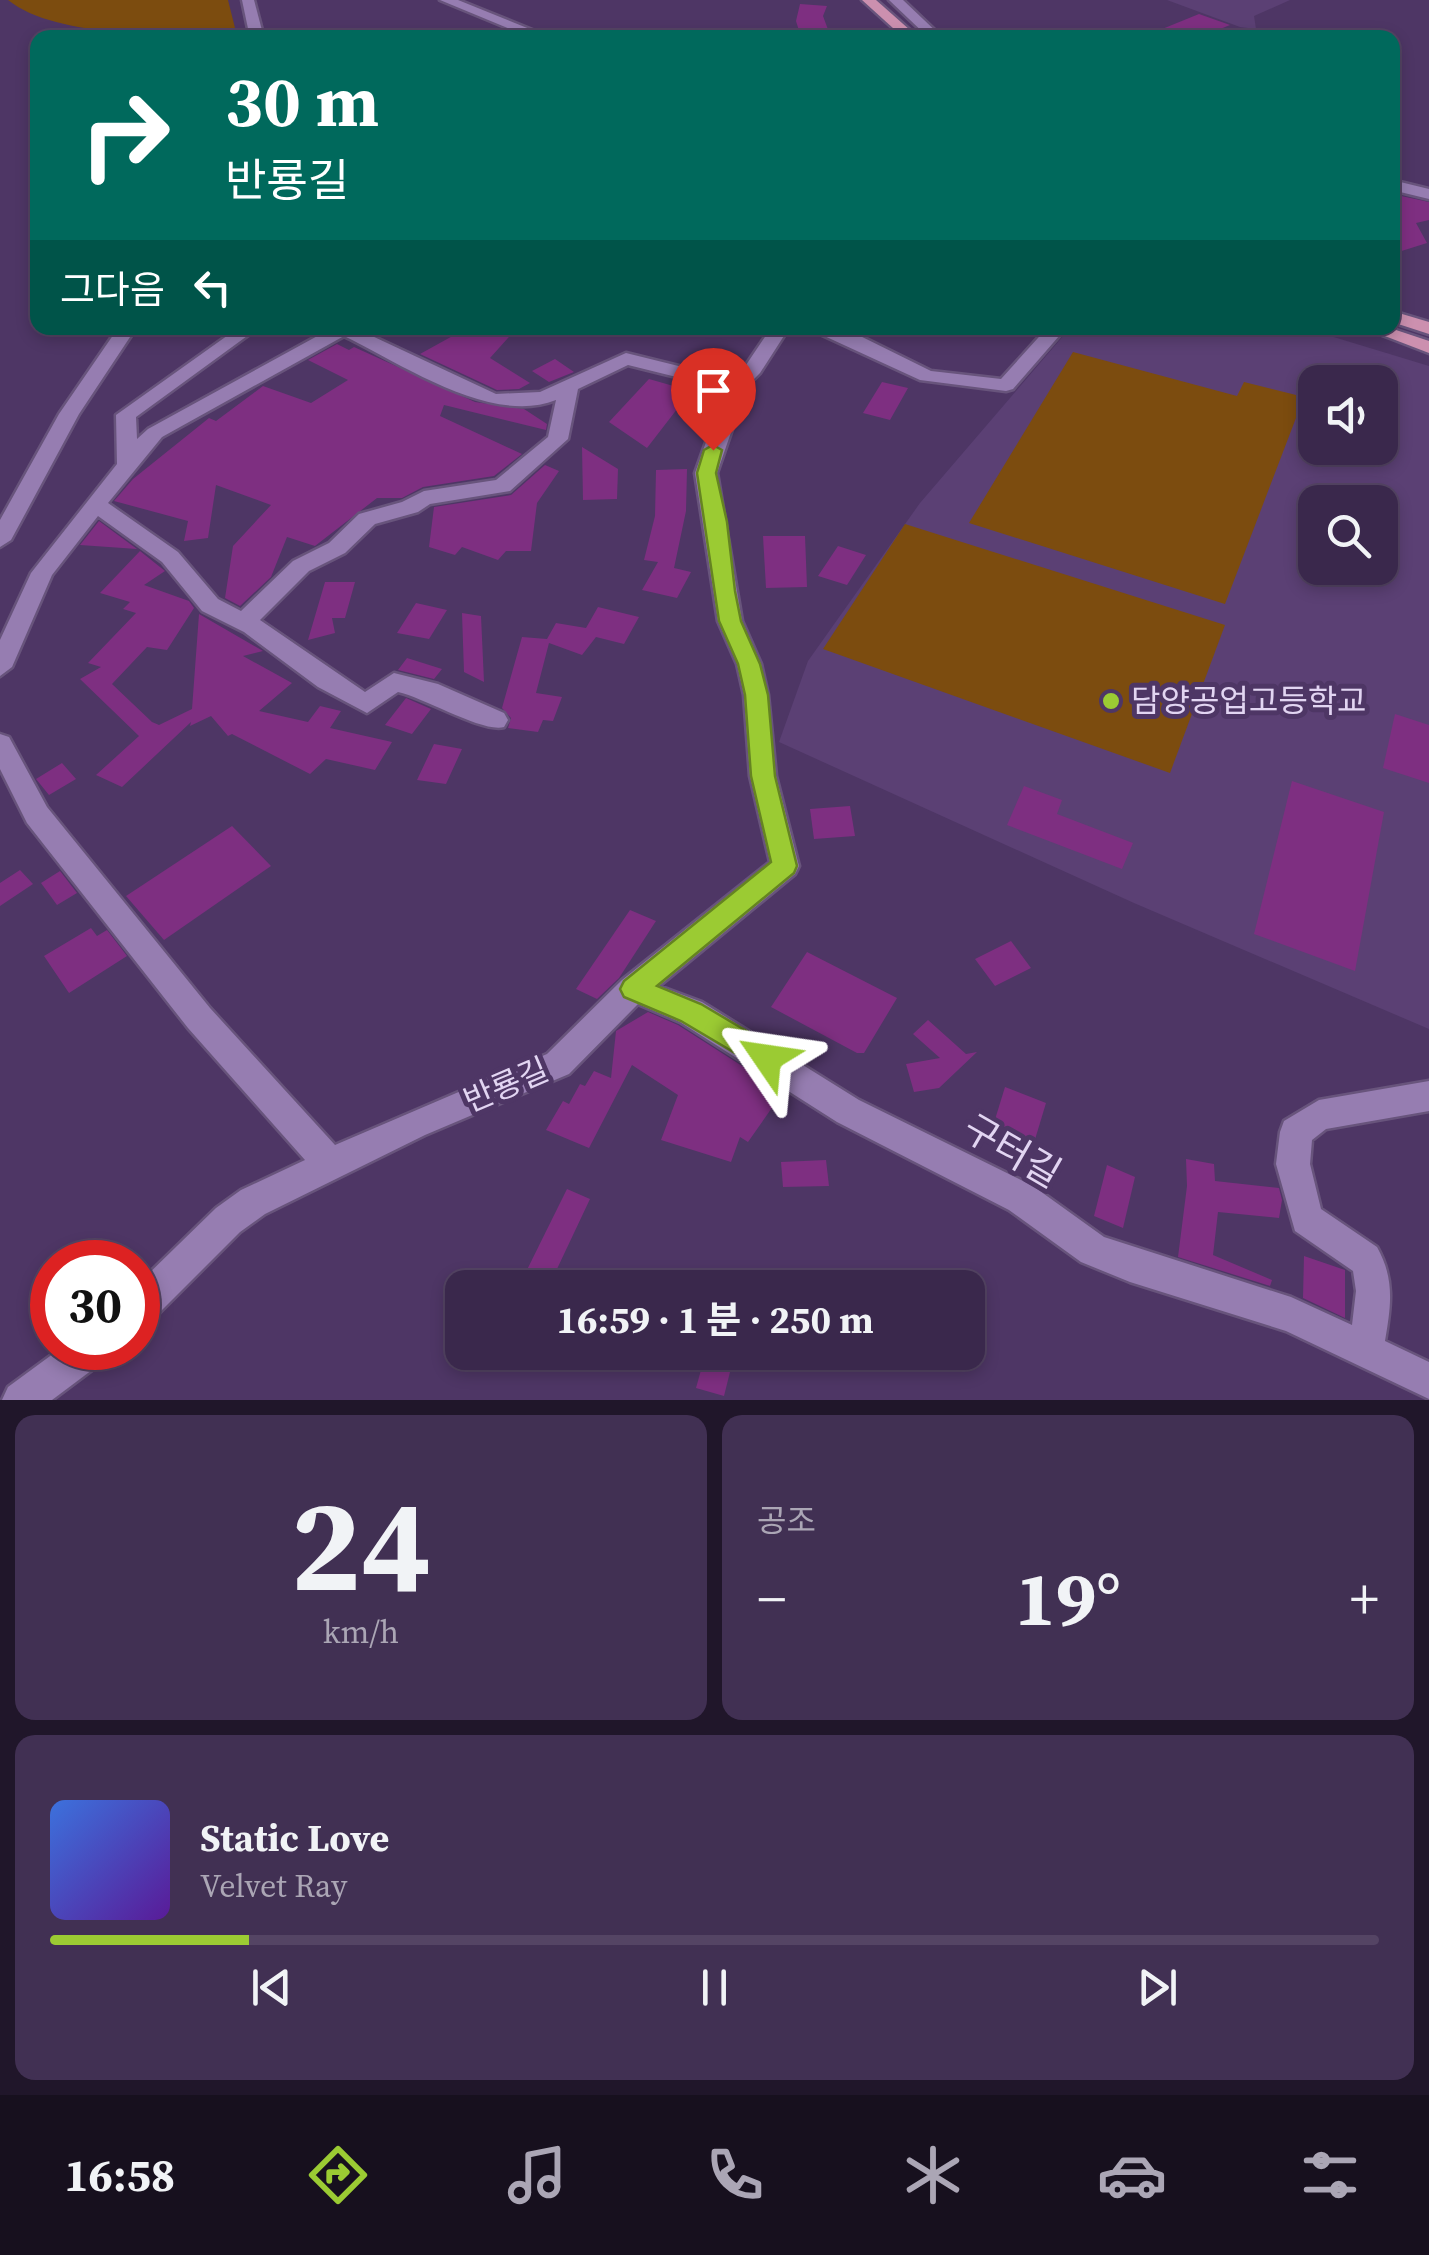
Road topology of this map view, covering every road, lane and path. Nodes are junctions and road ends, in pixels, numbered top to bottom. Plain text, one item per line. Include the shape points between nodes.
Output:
1 (248, 0) edge
2 (446, 0) edge
3 (895, 0) edge
4 (870, 1) edge
5 (255, 30) edge
6 (525, 30) edge
7 (886, 30) edge
8 (904, 30) edge
9 (928, 30) edge
10 (1400, 188) edge
11 (1429, 194) edge
12 (1400, 316) edge
13 (1429, 328) edge
14 (122, 335) edge
15 (239, 335) edge
16 (331, 335) edge
17 (355, 335) edge
18 (775, 335) edge
19 (843, 335) edge
20 (1051, 335) edge
21 (1394, 335) edge
22 (1429, 347) edge
23 (569, 386) junction
24 (736, 386) junction
25 (127, 466) junction
26 (98, 506) junction
27 (0, 540) edge
28 (244, 622) junction
29 (0, 667) edge
30 (495, 720) dead end
31 (0, 744) edge
32 (633, 989) junction
33 (1429, 1096) edge
34 (330, 1164) junction
35 (160, 1286) edge
36 (1365, 1350) junction
37 (61, 1370) edge
38 (1429, 1381) edge
39 (21, 1400) edge

1 - 5 street
2 - 6 street
3 - 9 street
4 - 7 main road
4 - 8 main road
10 - 11 street
12 - 13 main road
14 - 27 street via 40,462
15 - 25 street via 126,415
16 - 25 street via 155,432
17 - 23 street via 493,400 544,398
18 - 24 street, 반룡길
19 - 20 street via 927,376 1006,386
21 - 22 main road
23 - 24 street via 626,358
23 - 28 street via 558,439 502,486 424,498 367,519 338,548 302,566
24 - 32 street, 반룡길 via 706,473 730,621 753,679 763,776 785,866
25 - 26 street
26 - 28 street via 170,557 210,605
26 - 29 street via 42,573
28 - 30 street via 367,704 394,682 430,690
31 - 34 street via 37,815 198,1018
32 - 34 street, 반룡길 via 558,1064
32 - 36 street, 구터길 via 691,1012 861,1119 1021,1198 1093,1250 1290,1315
33 - 36 street via 1319,1115 1296,1132 1293,1164 1307,1219 1372,1269
34 - 35 street, 반룡길 via 228,1220
36 - 38 street, 구터길
37 - 39 street

